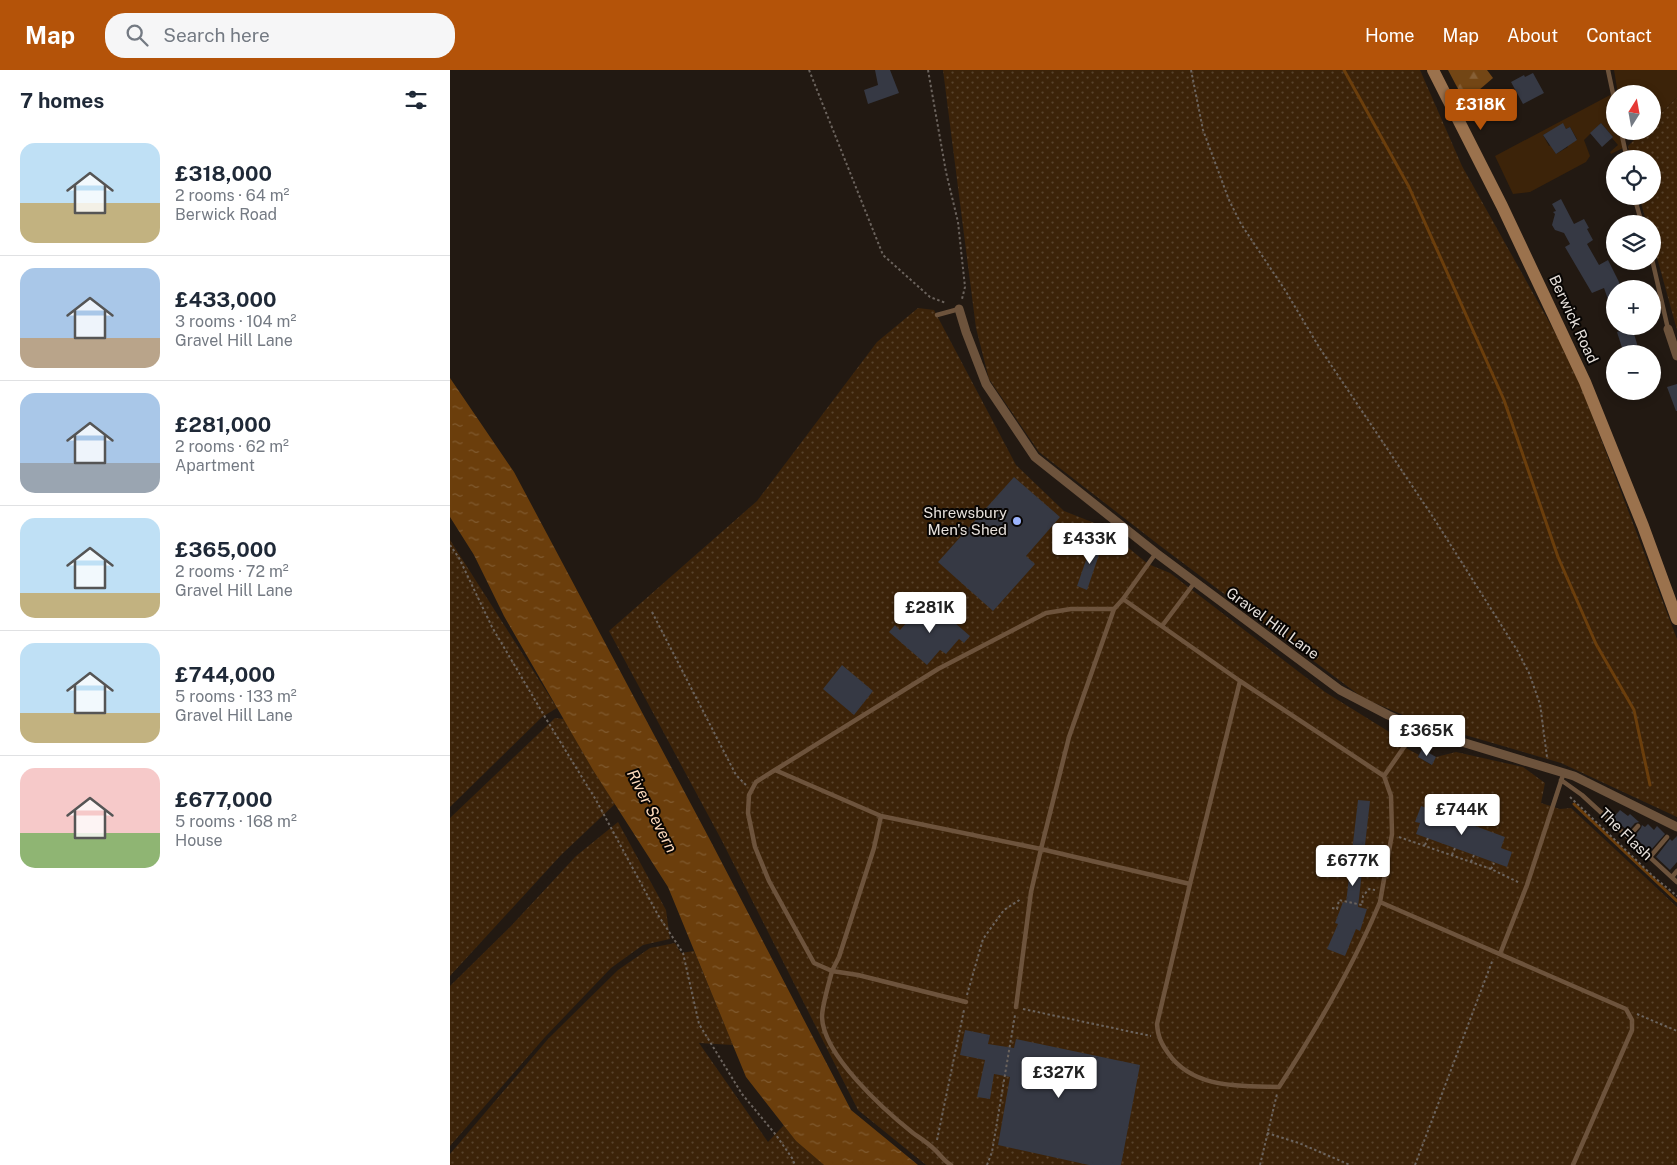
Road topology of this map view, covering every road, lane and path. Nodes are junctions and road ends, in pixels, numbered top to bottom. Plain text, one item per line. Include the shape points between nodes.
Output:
1 (809, 70) edge
2 (928, 70) edge
3 (1191, 70) edge
4 (1433, 70) edge
5 (1608, 70) edge
6 (1611, 85) edge
7 (1655, 270) edge
8 (959, 309) junction
9 (937, 315) dead end
10 (1668, 329) joint
11 (1677, 356) edge
12 (450, 545) edge
13 (1156, 553) junction
14 (1194, 582) junction
15 (1123, 599) junction
16 (1114, 609) junction
17 (652, 612) dead end
18 (1677, 619) edge
19 (1162, 626) junction
20 (1240, 681) junction
21 (1419, 729) junction
22 (1545, 766) junction
23 (775, 770) junction
24 (1384, 776) junction
25 (1562, 776) junction
26 (752, 790) junction
27 (1558, 790) junction
28 (881, 816) junction
29 (1638, 826) dead end
30 (1677, 827) edge
31 (1392, 834) junction
32 (1628, 837) junction
33 (1667, 837) dead end
34 (1428, 838) dead end
35 (1425, 845) junction
36 (1455, 848) dead end
37 (1041, 849) junction
38 (1344, 852) dead end
39 (1452, 855) junction
40 (1474, 855) dead end
41 (1388, 856) junction
42 (1650, 857) junction
43 (1471, 862) junction
44 (1494, 862) dead end
45 (1491, 870) junction
46 (1677, 871) edge
47 (1672, 877) junction
48 (1677, 882) edge
49 (1190, 884) junction
50 (1527, 885) junction
51 (1031, 892) junction
52 (1382, 892) junction
53 (1677, 896) edge
54 (1380, 902) junction
55 (1332, 908) dead end
56 (1498, 953) junction
57 (832, 972) junction
58 (966, 1002) junction
59 (1016, 1008) junction
60 (1626, 1009) junction
61 (1677, 1031) edge
62 (1158, 1038) junction
63 (1279, 1087) junction
64 (1267, 1133) junction
65 (934, 1149) junction
66 (795, 1165) edge
67 (951, 1165) edge
68 (987, 1165) edge
69 (1260, 1165) edge
70 (1350, 1165) edge
71 (1415, 1165) edge
72 (1573, 1165) edge

1 - 8 path via 883,255 930,297
2 - 8 path via 958,222 965,287
3 - 22 path via 1203,130 1229,200 1242,224 1433,518 1529,673 1540,704 1547,757
4 - 18 main road, Berwick Road via 1499,199 1585,382
5 - 6 lane
7 - 10 lane
8 - 9 lane
8 - 13 street, Gravel Hill Lane via 986,384 1035,457
10 - 11 street
12 - 66 path via 492,627 683,953 699,1024 742,1094
13 - 14 street, Gravel Hill Lane
13 - 15 lane
14 - 19 lane
14 - 21 street, Gravel Hill Lane via 1340,690
15 - 16 lane
15 - 19 lane
16 - 23 lane via 1071,609 1046,613 938,669
16 - 37 lane via 1069,737
17 - 26 path via 736,775
19 - 20 lane
20 - 24 lane
20 - 49 lane
21 - 22 street, Gravel Hill Lane
21 - 24 lane
22 - 25 street, Gravel Hill Lane
23 - 26 lane via 756,782
23 - 28 lane
24 - 31 lane via 1391,796
25 - 27 lane
25 - 30 street, Gravel Hill Lane
25 - 32 lane
26 - 57 lane via 748,813 769,881 814,963
27 - 50 lane
27 - 53 path, The Flash
28 - 37 lane
28 - 57 lane via 874,848
29 - 32 lane
31 - 35 path
31 - 41 lane
32 - 42 lane
33 - 42 lane
34 - 35 path
35 - 39 path
36 - 39 path
37 - 49 lane
37 - 51 lane
38 - 41 path
39 - 43 path
40 - 43 path
41 - 52 lane
42 - 47 lane
43 - 45 path
44 - 45 path
45 - 50 path
46 - 47 lane
47 - 48 lane
49 - 62 lane via 1164,989 1157,1024
50 - 56 lane
51 - 58 path via 1004,910 983,939
51 - 59 lane
52 - 54 lane
52 - 55 path via 1369,889 1363,896 1362,906 1340,900 1337,909
54 - 56 lane
54 - 63 lane via 1315,1031
56 - 60 lane
56 - 71 path
57 - 58 lane via 858,975
57 - 65 lane via 822,1016 827,1036 838,1057 873,1098
58 - 65 path
59 - 62 path
59 - 68 path via 992,1152
60 - 61 path
60 - 72 lane via 1632,1020 1632,1030
62 - 63 lane via 1175,1062 1199,1079 1229,1085
63 - 64 path
64 - 69 path
64 - 70 path
65 - 67 lane

